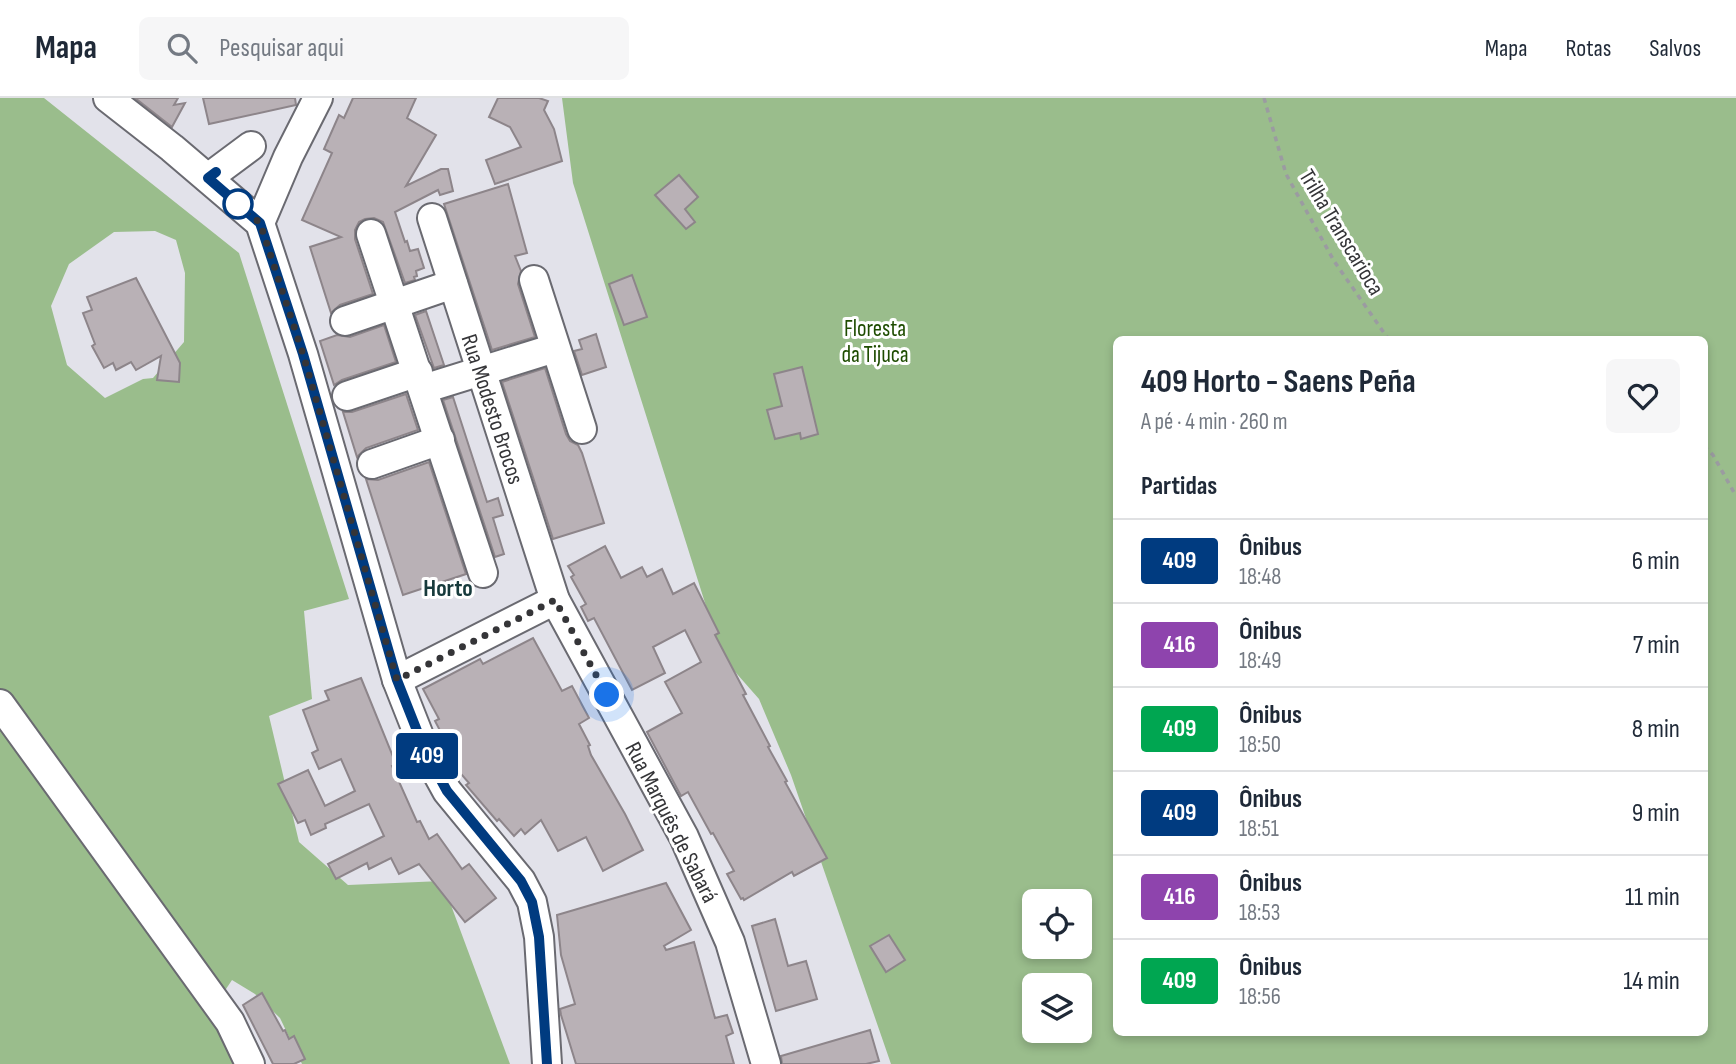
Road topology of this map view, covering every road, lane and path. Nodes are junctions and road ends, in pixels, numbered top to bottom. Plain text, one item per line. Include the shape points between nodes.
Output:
1 (108, 98) edge
2 (318, 98) edge
3 (1264, 98) edge
4 (258, 153) dead end
5 (216, 185) junction
6 (432, 218) dead end
7 (260, 223) junction
8 (372, 234) dead end
9 (534, 280) dead end
10 (453, 284) junction
11 (396, 304) junction
12 (345, 321) dead end
13 (1386, 336) edge
14 (555, 348) junction
15 (481, 371) junction
16 (420, 380) junction
17 (347, 396) dead end
18 (582, 429) dead end
19 (440, 440) junction
20 (1708, 450) edge
21 (372, 464) dead end
22 (1736, 496) edge
23 (483, 573) dead end
24 (555, 600) junction
25 (397, 680) junction
26 (0, 704) edge
27 (250, 1064) edge
28 (547, 1064) edge
29 (765, 1064) edge

1 - 5 street
2 - 7 street
3 - 13 path, Trilha Transcarioca via 1286,174 1334,261
4 - 5 street
5 - 7 street
6 - 10 street, Rua Modesto Brocos
7 - 25 street via 303,354
8 - 11 street
9 - 14 street
10 - 11 street
10 - 15 street, Rua Modesto Brocos
11 - 12 street
11 - 16 street
14 - 15 street
14 - 18 street
15 - 16 street
15 - 24 street, Rua Modesto Brocos
16 - 17 street
16 - 19 street
19 - 21 street
19 - 23 street
20 - 22 path
24 - 25 street
24 - 29 street, Rua Marquês de Sabará via 684,837 730,942
25 - 28 street via 425,751 447,791 521,881 532,902 539,937
26 - 27 street via 230,1022

